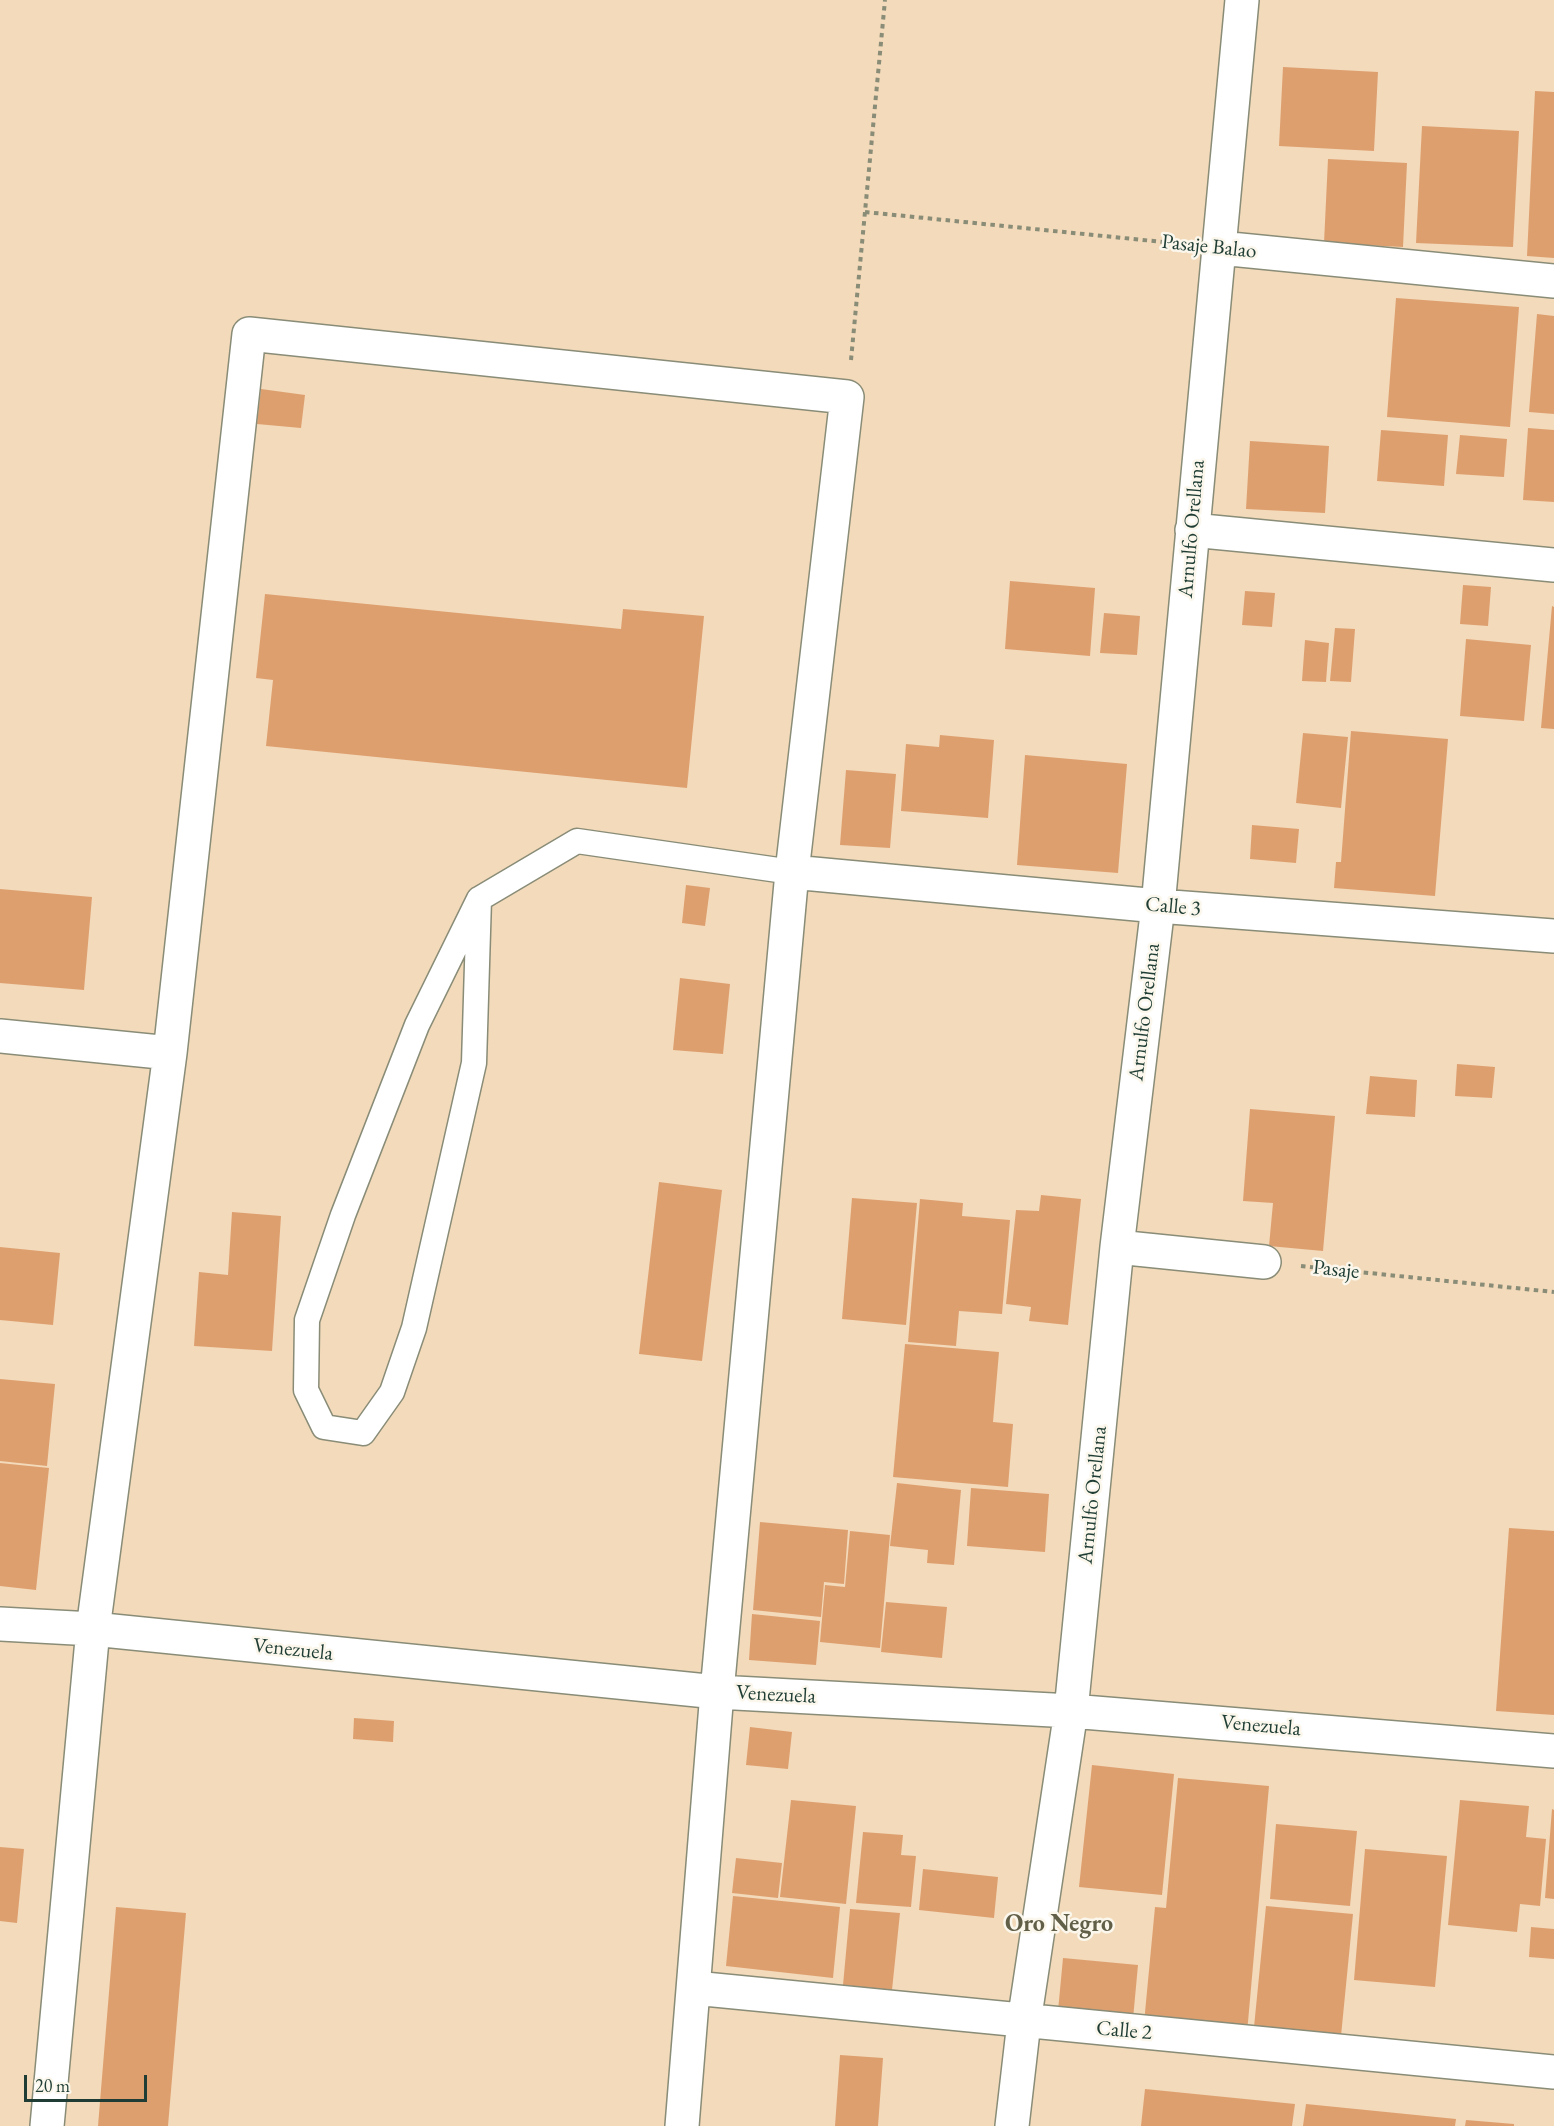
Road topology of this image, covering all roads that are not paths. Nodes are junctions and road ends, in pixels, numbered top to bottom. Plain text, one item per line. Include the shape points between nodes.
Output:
1 (1242, 0) edge
2 (1220, 248) junction
3 (1554, 281) edge
4 (1192, 530) junction
5 (1554, 565) edge
6 (792, 872) junction
7 (479, 899) junction
8 (1158, 906) junction
9 (1554, 936) edge
10 (0, 1036) edge
11 (170, 1053) junction
12 (1117, 1247) junction
13 (1264, 1262) road end
14 (0, 1624) edge
15 (93, 1629) junction
16 (717, 1692) junction
17 (1071, 1711) junction
18 (1554, 1751) edge
19 (694, 1988) junction
20 (1024, 2022) junction
21 (1554, 2072) edge
22 (47, 2126) edge
23 (682, 2126) edge
24 (1012, 2126) edge

1 - 2 street, Arnulfo Orellana
2 - 3 street, Pasaje Balao
2 - 4 street, Arnulfo Orellana
4 - 5 street
4 - 8 street, Arnulfo Orellana
6 - 7 lane via 577,841
6 - 8 street, Calle 3
6 - 11 street via 848,397 249,334
6 - 16 street
7 - 7 lane via 474,1063 414,1328 392,1392 363,1433 324,1427 306,1390 308,1320 343,1215 417,1025
8 - 9 street, Calle 3
8 - 12 street, Arnulfo Orellana
10 - 11 street
11 - 15 street
12 - 13 street
12 - 17 street, Arnulfo Orellana
14 - 15 street, Venezuela
15 - 16 street, Venezuela
15 - 22 street
16 - 17 street, Venezuela
16 - 19 street
17 - 18 street, Venezuela
17 - 20 street, Arnulfo Orellana
19 - 20 street, Calle 2
19 - 23 street
20 - 21 street, Calle 2
20 - 24 street, Arnulfo Orellana

